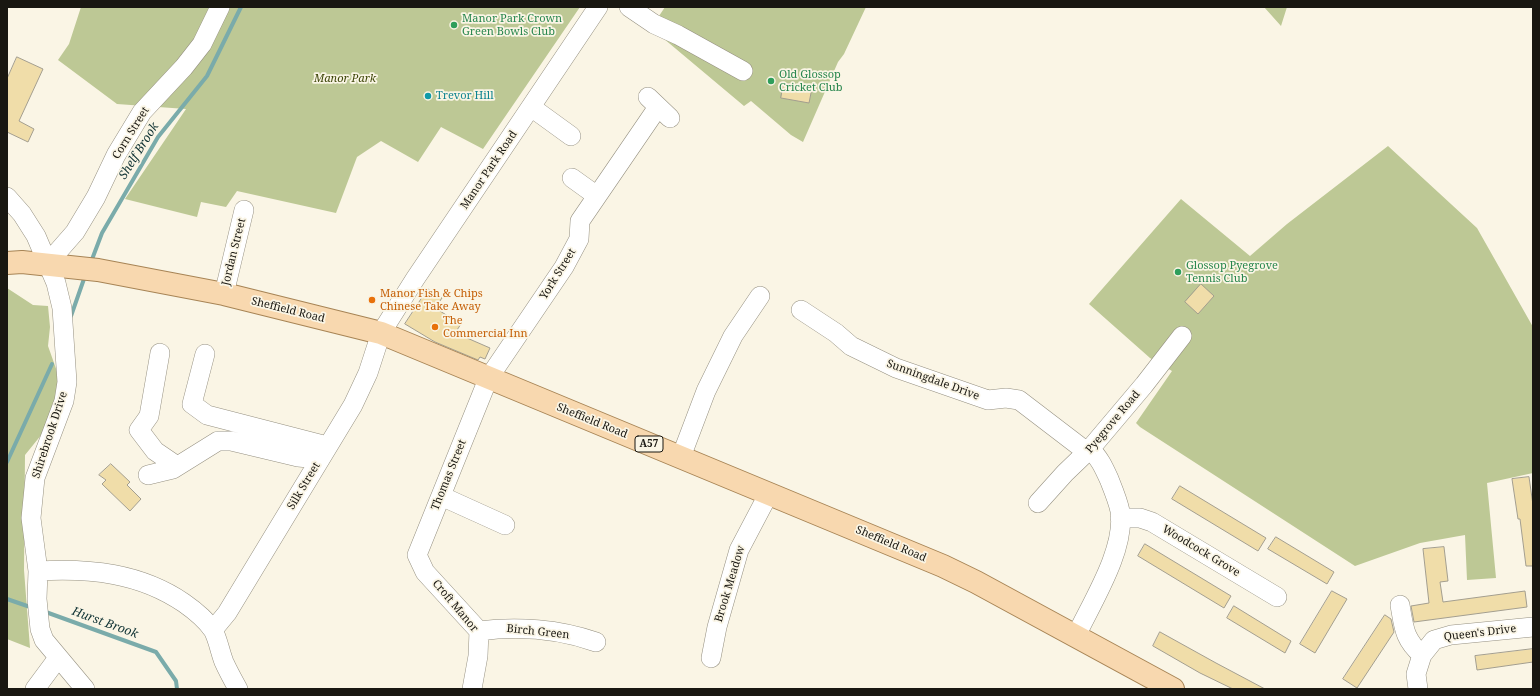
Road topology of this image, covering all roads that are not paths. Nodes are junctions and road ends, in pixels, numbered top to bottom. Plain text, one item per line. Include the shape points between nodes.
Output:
1 (220, 7) edge
2 (598, 7) edge
3 (629, 7) edge
4 (743, 71) dead end
5 (531, 107) junction
6 (659, 107) dead end
7 (571, 136) dead end
8 (572, 178) dead end
9 (597, 196) junction
10 (7, 197) edge
11 (244, 210) dead end
12 (7, 263) edge
13 (47, 264) junction
14 (224, 294) junction
15 (760, 296) dead end
16 (801, 310) dead end
17 (381, 333) junction
18 (1182, 336) dead end
19 (160, 353) dead end
20 (205, 354) dead end
21 (488, 378) junction
22 (1089, 450) junction
23 (324, 452) junction
24 (681, 457) junction
25 (177, 466) junction
26 (148, 475) dead end
27 (769, 493) junction
28 (441, 496) junction
29 (1038, 503) dead end
30 (1120, 518) junction
31 (505, 525) dead end
32 (38, 571) junction
33 (426, 572) joint
34 (1277, 597) dead end
35 (1400, 605) dead end
36 (1533, 627) edge
37 (213, 630) junction
38 (479, 631) junction
39 (1076, 636) junction
40 (596, 642) dead end
41 (1422, 655) junction
42 (58, 658) junction
43 (711, 658) dead end
44 (35, 689) edge
45 (85, 689) edge
46 (238, 689) edge
47 (472, 689) edge
48 (1173, 689) edge
49 (1418, 689) edge

1 - 13 street, Corn Street via 202,44 142,112 75,232
2 - 5 street, Manor Park Road
3 - 4 street via 654,24
5 - 7 street
5 - 17 street, Manor Park Road
6 - 9 street, York Street
8 - 9 street
9 - 21 street, York Street via 580,221 579,239 564,267
10 - 13 street, Shirebrook Drive via 36,236
11 - 14 street, Jordan Street
12 - 13 main road, A57
13 - 14 main road, Sheffield Road / A57 via 89,269
13 - 32 street, Shirebrook Drive via 56,283 62,308 67,382 64,401 35,478 31,518
14 - 17 main road, Sheffield Road / A57
15 - 24 street via 733,336 706,391
16 - 22 street, Sunningdale Drive via 824,317 836,333 851,346 918,376 988,400 1019,400
17 - 21 main road, Sheffield Road / A57
17 - 23 street, Silk Street via 368,373
18 - 22 street, Pyegrove Road
19 - 25 street via 149,416 139,430 155,452
20 - 23 street via 192,404 207,415
21 - 24 main road, Sheffield Road / A57
21 - 28 street, Thomas Street
22 - 29 street, Pyegrove Road
22 - 30 street via 1098,455 1113,489
23 - 25 street via 298,457 231,441 218,441
23 - 37 street, Silk Street via 227,614
24 - 27 main road, Sheffield Road / A57
25 - 26 street
27 - 39 main road, Sheffield Road / A57 via 943,566
27 - 43 street, Brook Meadow via 739,550
28 - 31 street
28 - 33 street, Thomas Street via 417,554
30 - 34 street, Woodcock Grove via 1140,518 1152,522
30 - 39 street via 1117,545 1102,584
32 - 37 street via 77,570 110,573 138,580 168,593 195,611
32 - 42 street, Shirebrook Drive via 37,607 44,640
33 - 38 street, Croft Manor
35 - 41 street via 1404,631
36 - 41 street, Queen's Drive via 1451,635 1434,640
37 - 46 street via 224,663
38 - 40 street, Birch Green via 505,628 576,635
38 - 47 street, Croft Manor via 478,656
39 - 48 main road, Sheffield Road / A57
41 - 49 street, Queen's Drive via 1416,674
42 - 44 street
42 - 45 street, Shirebrook Drive

